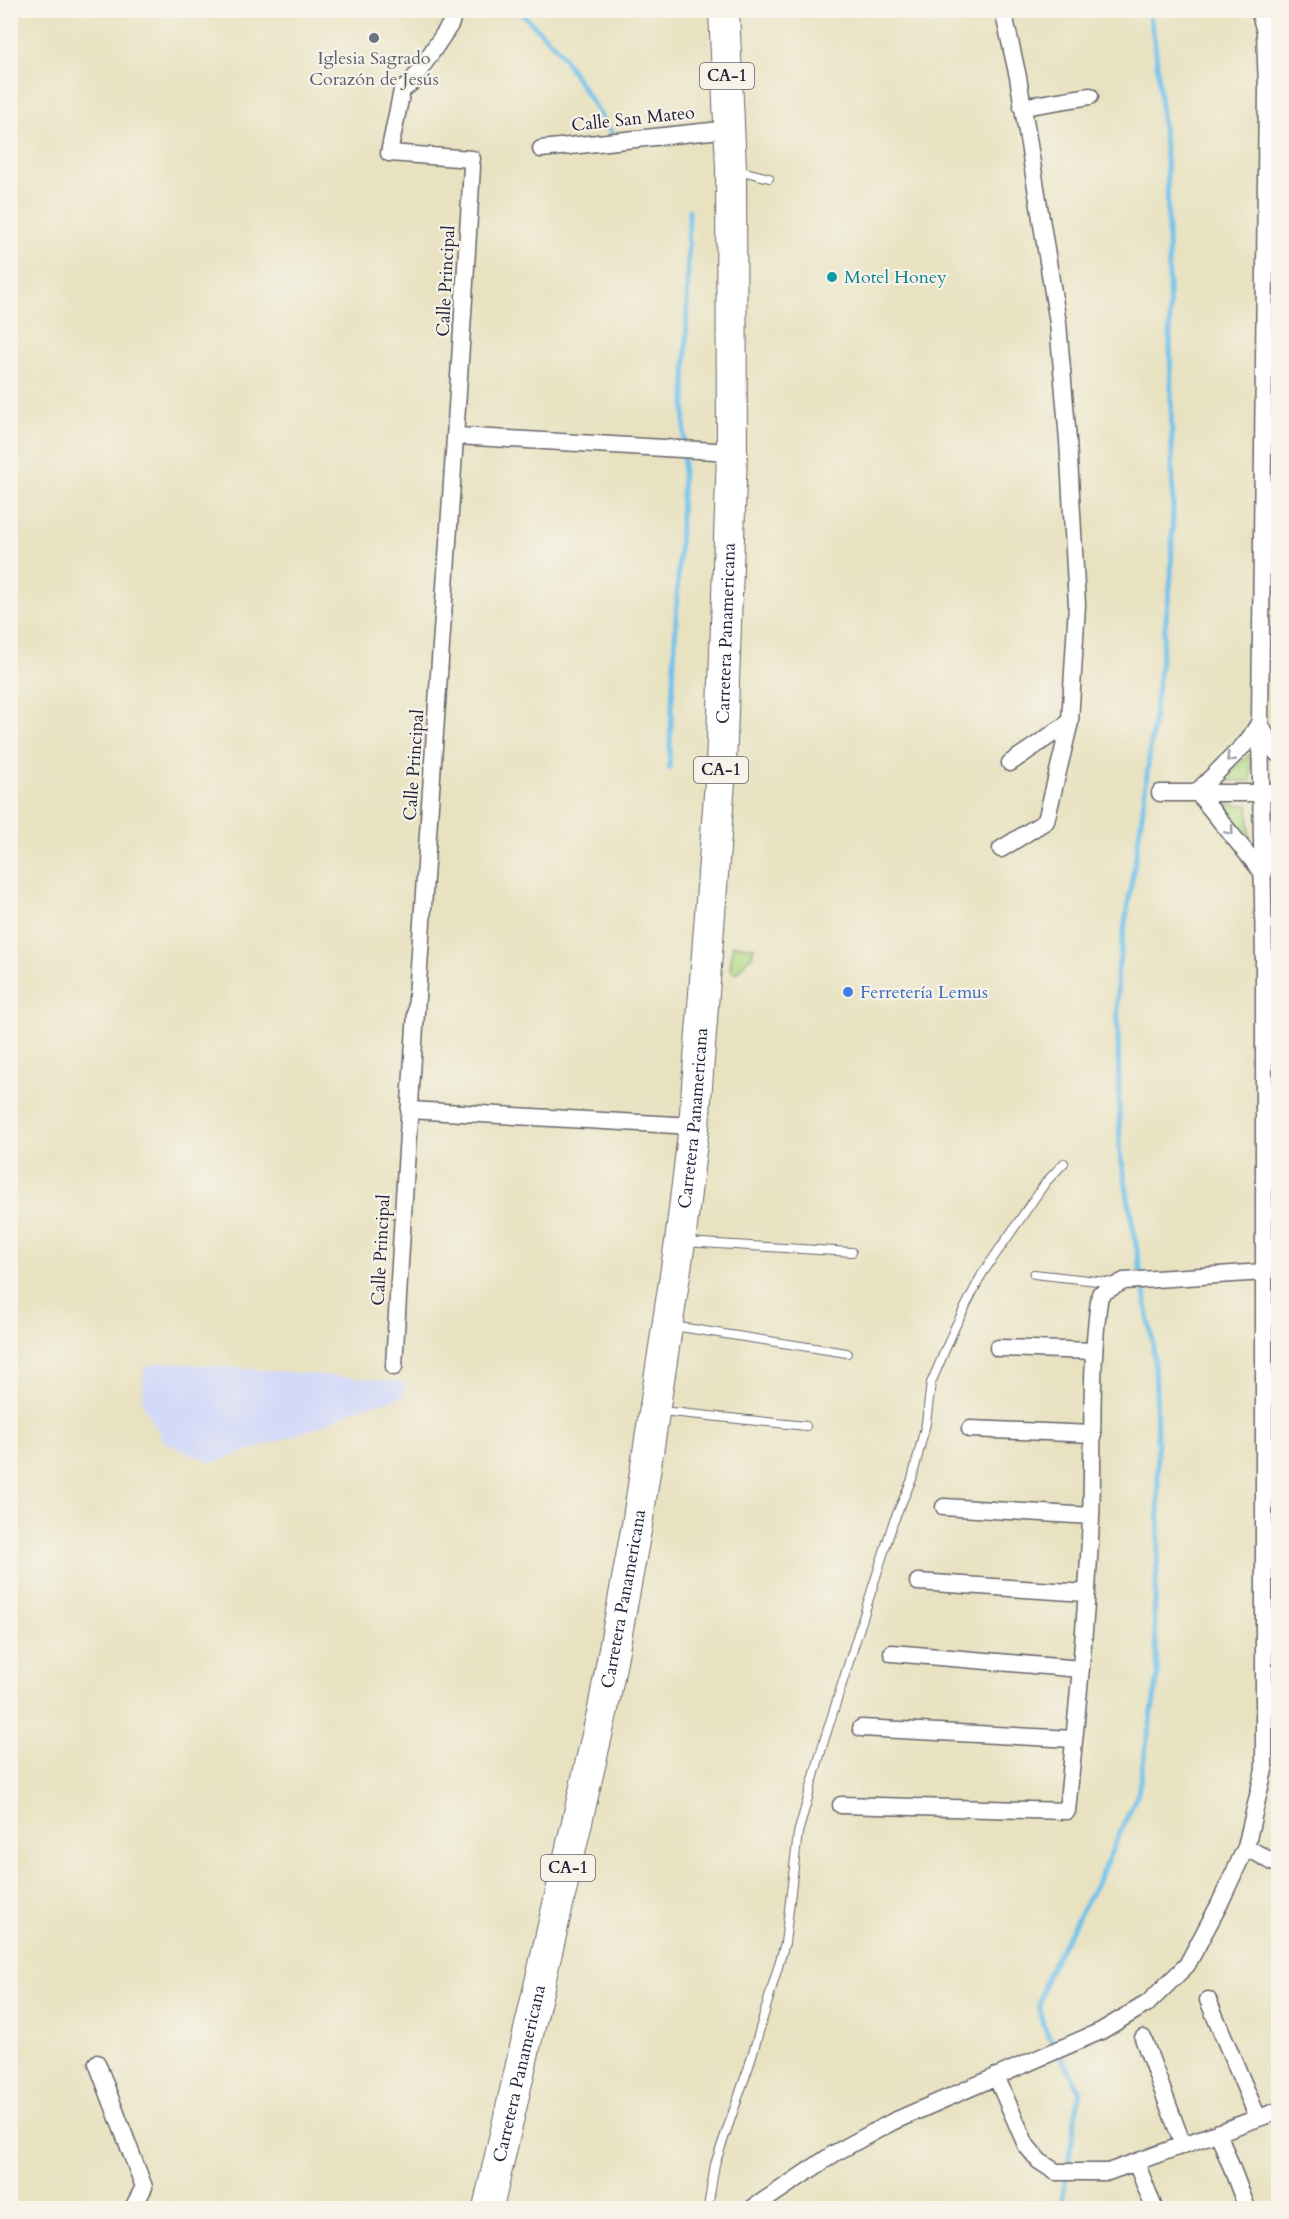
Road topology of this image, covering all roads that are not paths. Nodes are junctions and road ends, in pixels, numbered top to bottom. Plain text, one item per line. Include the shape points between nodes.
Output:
1 (450, 10) edge
2 (724, 10) edge
3 (1003, 10) edge
4 (1259, 10) edge
5 (1272, 29) edge
6 (1273, 91) edge
7 (1090, 96) dead end
8 (1022, 107) junction
9 (730, 129) junction
10 (541, 149) dead end
11 (731, 168) junction
12 (769, 178) dead end
13 (457, 436) junction
14 (732, 453) junction
15 (1070, 722) junction
16 (1260, 722) junction
17 (1278, 754) edge
18 (1010, 763) dead end
19 (1197, 792) junction
20 (1261, 792) junction
21 (1160, 793) dead end
22 (1278, 793) edge
23 (1001, 849) dead end
24 (1278, 849) edge
25 (1268, 876) edge
26 (1271, 960) edge
27 (1271, 1031) edge
28 (409, 1110) junction
29 (1272, 1110) edge
30 (694, 1126) junction
31 (1064, 1163) dead end
32 (1271, 1183) edge
33 (681, 1242) junction
34 (852, 1252) dead end
35 (1264, 1272) junction
36 (1034, 1274) dead end
37 (1121, 1282) junction
38 (668, 1325) junction
39 (999, 1347) dead end
40 (1094, 1351) junction
41 (1271, 1351) edge
42 (847, 1353) dead end
43 (394, 1367) dead end
44 (653, 1410) junction
45 (806, 1426) dead end
46 (970, 1429) dead end
47 (1093, 1434) junction
48 (944, 1507) dead end
49 (1091, 1516) junction
50 (918, 1582) dead end
51 (1086, 1593) junction
52 (892, 1653) dead end
53 (1081, 1669) junction
54 (861, 1728) dead end
55 (1074, 1739) junction
56 (841, 1805) dead end
57 (1246, 1847) junction
58 (1278, 1866) edge
59 (1208, 2001) dead end
60 (1143, 2038) dead end
61 (97, 2062) dead end
62 (996, 2076) junction
63 (1278, 2111) edge
64 (1258, 2118) junction
65 (1218, 2132) junction
66 (1183, 2145) junction
67 (1136, 2162) junction
68 (134, 2208) edge
69 (488, 2208) edge
70 (708, 2208) edge
71 (753, 2208) edge
72 (1154, 2208) edge
73 (1247, 2208) edge

1 - 13 street, Calle Principal via 450,25 411,83 402,90 389,153 472,163
2 - 9 highway, Carretera Panamericana / CA-1
3 - 8 street
4 - 5 street
5 - 6 street
6 - 16 street
7 - 8 street
8 - 15 street via 1058,323 1068,440 1077,605
9 - 10 street, Calle San Mateo
9 - 11 highway, Carretera Panamericana / CA-1
11 - 12 lane
11 - 14 highway, Carretera Panamericana / CA-1
13 - 14 street
13 - 28 street, Calle Principal
14 - 30 highway, Carretera Panamericana / CA-1 via 721,768
15 - 18 street
15 - 23 street via 1046,821
16 - 17 street
16 -> 19 street
16 - 20 street
19 - 20 street
19 - 21 street
19 -> 25 street
20 - 22 street
20 - 25 street
24 - 25 street
25 - 26 street
26 - 27 street
27 - 29 street
28 - 30 street
28 - 43 street, Calle Principal
29 - 32 street
30 - 33 highway, Carretera Panamericana / CA-1
31 - 70 lane via 1046,1182 982,1274 931,1383 912,1479 889,1535 798,1833 785,1943 715,2164
32 - 35 street
33 - 34 lane
33 - 38 highway, Carretera Panamericana / CA-1
35 - 37 street
35 - 41 street
36 - 37 lane
37 - 40 street via 1100,1294
38 - 42 lane
38 - 44 highway, Carretera Panamericana / CA-1
39 - 40 street
40 - 47 street
41 - 57 street via 1264,1770
44 - 45 lane
44 - 69 highway, Carretera Panamericana / CA-1 via 637,1524 603,1709
46 - 47 street
47 - 49 street
48 - 49 street
49 - 51 street
50 - 51 street
51 - 53 street
52 - 53 street
53 - 55 street
54 - 55 street
55 - 56 street via 1067,1811
57 - 58 street
57 - 62 street via 1187,1965 1148,2003 1101,2031
59 - 64 street
60 - 66 street
61 - 68 street via 144,2187
62 - 67 street via 1026,2145 1039,2161 1056,2172 1107,2172
62 - 71 street via 892,2122 835,2153
63 - 64 street
64 - 65 street
65 - 66 street
65 - 73 street
66 - 67 street
67 - 72 street

